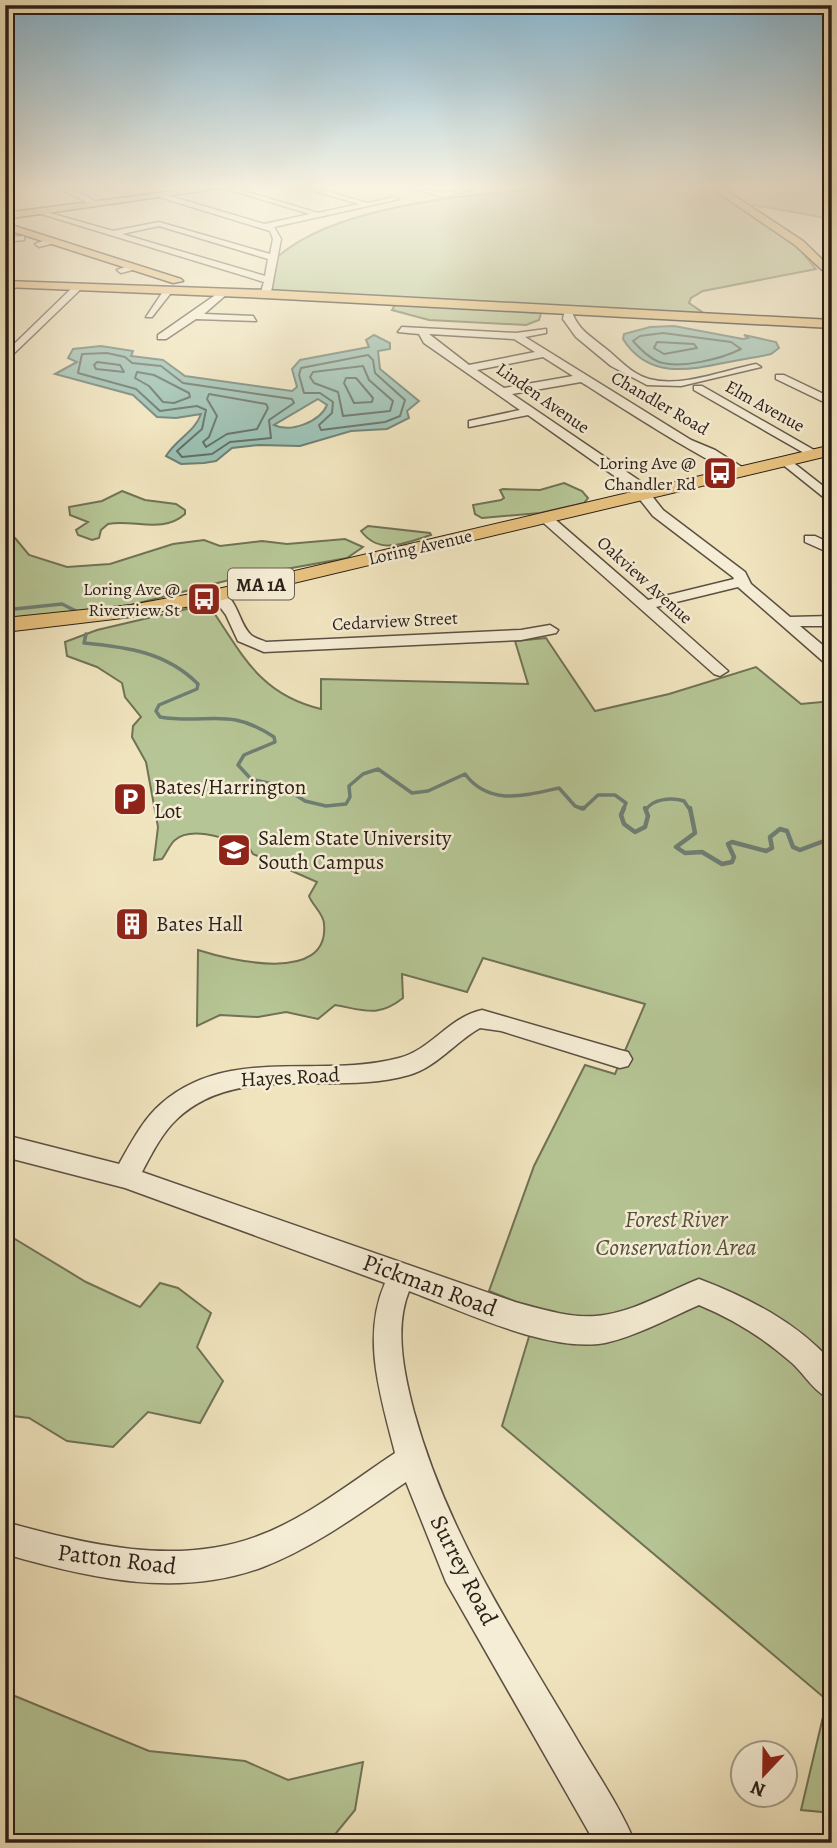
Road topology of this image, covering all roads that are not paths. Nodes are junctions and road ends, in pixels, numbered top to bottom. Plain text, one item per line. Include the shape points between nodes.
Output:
1 (129, 273) edge
2 (152, 273) edge
3 (243, 273) edge
4 (270, 273) edge
5 (268, 281) junction
6 (79, 286) junction
7 (8, 287) edge
8 (169, 289) junction
9 (205, 291) junction
10 (224, 292) junction
11 (266, 294) junction
12 (568, 312) junction
13 (149, 315) dead end
14 (194, 316) junction
15 (253, 319) dead end
16 (832, 324) edge
17 (402, 330) dead end
18 (422, 331) junction
19 (542, 331) dead end
20 (516, 336) junction
21 (162, 337) dead end
22 (544, 354) junction
23 (609, 357) junction
24 (5, 359) edge
25 (561, 365) junction
26 (757, 367) dead end
27 (469, 368) junction
28 (780, 377) dead end
29 (583, 378) junction
30 (698, 388) dead end
31 (503, 392) junction
32 (832, 402) edge
33 (531, 411) junction
34 (473, 424) dead end
35 (823, 452) edge
36 (786, 461) junction
37 (741, 472) junction
38 (643, 495) junction
39 (831, 498) edge
40 (545, 518) junction
41 (810, 539) dead end
42 (832, 550) edge
43 (742, 582) junction
44 (218, 595) junction
45 (644, 606) junction
46 (832, 621) edge
47 (786, 622) junction
48 (5, 625) edge
49 (550, 630) dead end
50 (832, 661) edge
51 (720, 671) dead end
52 (620, 1059) dead end
53 (5, 1146) edge
54 (125, 1177) junction
55 (402, 1276) junction
56 (832, 1385) edge
57 (412, 1460) junction
58 (5, 1538) edge
59 (615, 1843) edge

1 - 8 main road
2 - 9 main road
3 - 5 street
4 - 5 street
5 - 11 street
6 - 7 main road
6 - 8 main road
6 - 24 street
8 - 9 main road
8 - 13 street
9 - 10 main road
10 - 11 main road
10 - 14 street
11 - 12 main road
12 - 16 main road
12 - 23 street via 580,335
14 - 15 street
14 - 21 street
17 - 18 street
18 - 20 street
18 - 27 street, Linden Avenue via 428,341
19 - 20 street
20 - 22 street, Chandler Road
22 - 25 street, Chandler Road
22 - 27 street
23 - 25 street, Chandler Road
23 - 26 street via 639,379 663,385
25 - 29 street, Chandler Road
27 - 31 street, Linden Avenue
28 - 32 street
29 - 31 street
29 - 37 street, Chandler Road
30 - 35 street, Elm Avenue
31 - 33 street, Linden Avenue
33 - 34 street
33 - 38 street, Linden Avenue via 635,484
35 - 36 highway, Loring Avenue / MA 1A
36 - 37 highway, Loring Avenue / MA 1A
36 - 39 street
37 - 38 highway, Loring Avenue / MA 1A
38 - 40 highway, Loring Avenue / MA 1A
38 - 43 street, Linden Avenue via 658,513 740,575
40 - 44 highway, Loring Avenue / MA 1A
40 - 45 street, Oakview Avenue
41 - 42 street
43 - 45 street
43 - 47 street, Linden Avenue
44 - 48 highway, Loring Avenue / MA 1A via 131,611
44 - 49 street, Cedarview Street via 244,638 274,647
45 - 51 street, Oakview Avenue
46 - 47 street
47 - 50 street, Linden Avenue
52 - 54 street, Hayes Road via 483,1018 471,1020 440,1048 406,1066 230,1080 201,1088 162,1118
53 - 54 street, Pickman Road
54 - 55 street, Pickman Road
55 - 56 street, Pickman Road via 515,1316 596,1330 623,1324 699,1292 761,1320
55 - 57 street, Surrey Road via 390,1304 387,1342 393,1388
57 - 58 street, Patton Road via 294,1536 245,1557 194,1568 93,1561
57 - 59 street, Surrey Road via 458,1570

